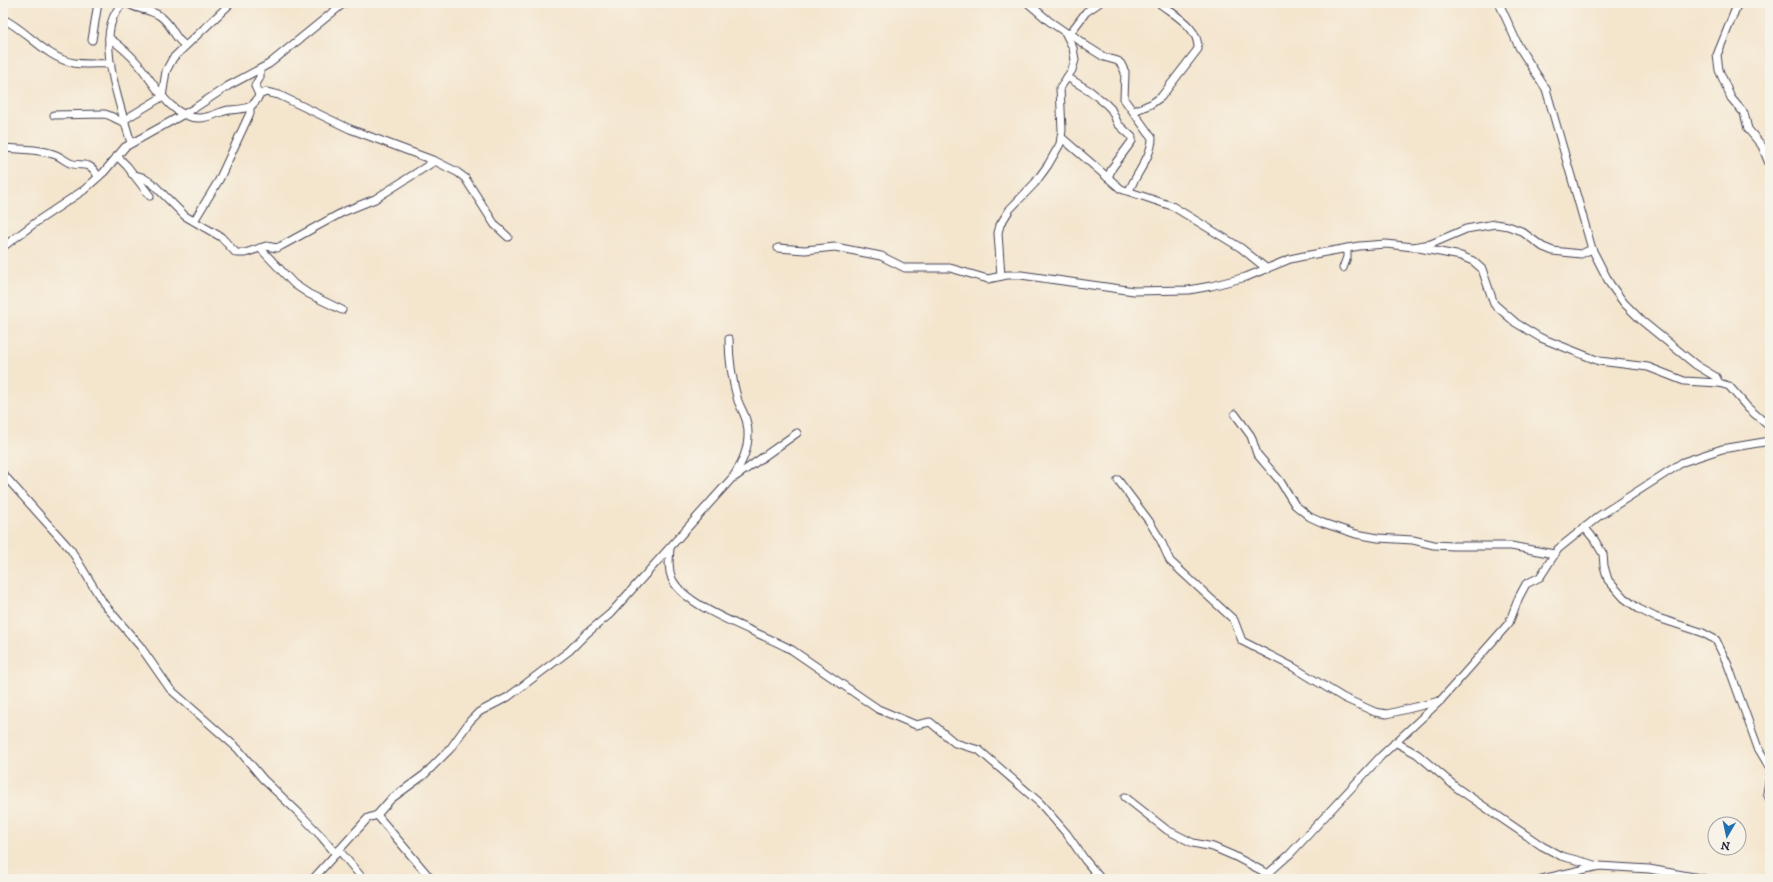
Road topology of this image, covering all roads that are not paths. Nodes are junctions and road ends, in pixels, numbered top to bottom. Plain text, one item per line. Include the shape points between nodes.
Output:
1 (98, 3) edge
2 (124, 3) edge
3 (128, 3) edge
4 (231, 3) edge
5 (344, 3) edge
6 (1028, 3) edge
7 (1099, 3) edge
8 (1159, 3) edge
9 (1499, 3) edge
10 (1738, 3) edge
11 (3, 19) edge
12 (1069, 34) junction
13 (110, 38) junction
14 (92, 40) dead end
15 (185, 45) junction
16 (111, 64) junction
17 (260, 70) junction
18 (1067, 76) junction
19 (259, 96) junction
20 (162, 97) junction
21 (250, 107) junction
22 (1134, 111) junction
23 (185, 114) junction
24 (54, 115) dead end
25 (125, 121) junction
26 (1062, 138) junction
27 (131, 143) junction
28 (3, 148) edge
29 (117, 156) junction
30 (435, 161) junction
31 (1770, 166) edge
32 (132, 174) junction
33 (98, 177) junction
34 (1108, 178) junction
35 (1129, 191) junction
36 (150, 196) dead end
37 (194, 221) junction
38 (508, 237) dead end
39 (3, 247) edge
40 (1413, 247) junction
41 (260, 248) junction
42 (778, 248) dead end
43 (1347, 248) junction
44 (1592, 249) junction
45 (1343, 268) dead end
46 (1267, 269) junction
47 (1001, 276) junction
48 (342, 310) dead end
49 (729, 339) dead end
50 (1719, 384) junction
51 (1235, 414) dead end
52 (1770, 428) edge
53 (797, 433) dead end
54 (1770, 441) edge
55 (3, 474) edge
56 (734, 477) junction
57 (1118, 480) dead end
58 (1584, 527) junction
59 (670, 548) junction
60 (1554, 554) junction
61 (1440, 701) junction
62 (1395, 742) junction
63 (1770, 768) edge
64 (1770, 776) edge
65 (1125, 797) dead end
66 (1770, 800) edge
67 (377, 815) junction
68 (337, 852) junction
69 (1598, 866) junction
70 (1268, 874) junction
71 (313, 879) edge
72 (363, 879) edge
73 (431, 879) edge
74 (1101, 879) edge
75 (1262, 879) edge
76 (1542, 879) edge
77 (1705, 879) edge

1 - 14 street
2 - 13 street via 115,12
3 - 15 street via 159,15 174,30 178,40
4 - 15 street
5 - 17 street
6 - 12 street
7 - 12 street via 1086,12
8 - 22 street via 1193,30 1198,40 1198,49 1161,97
9 - 44 street via 1519,47 1546,89
10 - 31 street via 1717,55 1719,70 1731,98 1744,114 1748,129 1762,146
11 - 16 street via 61,59 81,64
12 - 18 street via 1075,55 1074,64
12 - 22 street via 1104,57 1121,64 1125,72 1123,96
13 - 16 street
13 - 20 street via 133,58
15 - 20 street via 169,65
16 - 25 street
17 - 19 street via 260,77 255,86
17 - 23 street via 228,86
18 - 26 street via 1060,88
18 - 34 street via 1106,104 1118,124 1132,137
19 - 21 street
19 - 30 street via 266,92 279,95 350,129
20 - 23 street
20 - 25 street
21 - 23 street via 227,110 200,118
21 - 37 street via 250,114 219,180
22 - 35 street via 1150,133 1152,143
23 - 27 street
24 - 25 street via 104,114
25 - 27 street
26 - 34 street
26 - 47 street via 1048,165 1010,209 1000,225 998,233
27 - 29 street
28 - 33 street via 51,154 70,163 81,163 92,168
29 - 32 street
29 - 33 street
30 - 38 street via 465,178 495,225
30 - 41 street via 375,199 343,212 277,248 268,245
32 - 36 street
32 - 37 street via 153,184 185,216
33 - 39 street via 84,190
34 - 35 street via 1121,189
35 - 46 street via 1172,206 1241,248
37 - 41 street via 221,236 236,253 245,254
40 - 43 street via 1386,244
40 - 44 street via 1431,244 1466,229 1495,224 1522,231 1543,247 1553,251 1581,254
40 - 50 street via 1461,256 1473,261 1482,269 1494,304 1516,323 1541,338 1599,361 1648,367 1684,381
41 - 48 street via 294,284
42 - 47 street via 805,250 835,247 881,256 905,268 950,268 988,279
43 - 45 street
43 - 46 street via 1290,259
44 - 50 street via 1610,284 1624,303 1667,342 1716,378
46 - 47 street via 1251,276 1211,286 1162,291 1116,289 1021,275
49 - 56 street via 729,362 748,432 744,456
50 - 52 street via 1729,386
51 - 60 street via 1248,432 1257,454 1296,505 1310,517 1323,523 1378,538 1413,540 1434,545 1511,546
53 - 56 street
54 - 58 street via 1722,449 1684,462
55 - 68 street via 71,550 104,604 140,646 170,689 238,749 262,779
56 - 59 street
57 - 61 street via 1149,521 1170,561 1234,620 1242,641 1289,664 1344,698 1375,712 1387,714
58 - 60 street
58 - 63 street via 1604,554 1608,580 1624,598 1655,617 1701,632 1716,640 1728,665 1758,748
59 - 67 street via 610,614 587,632 569,651 508,697 479,712 450,749 424,775 391,799
59 - 74 street via 670,571 673,580 696,603 792,650 878,709 916,725 930,722 955,743 979,750 1040,803
60 - 61 street via 1540,577 1526,584 1510,623
61 - 62 street
62 - 69 street via 1417,754 1458,788 1542,846 1561,856
62 - 70 street
64 - 66 street via 1767,793
65 - 70 street via 1167,830 1194,843 1213,847
67 - 68 street via 368,818
67 - 73 street
68 - 71 street
68 - 72 street
69 - 76 street
69 - 77 street via 1649,869
70 - 75 street

